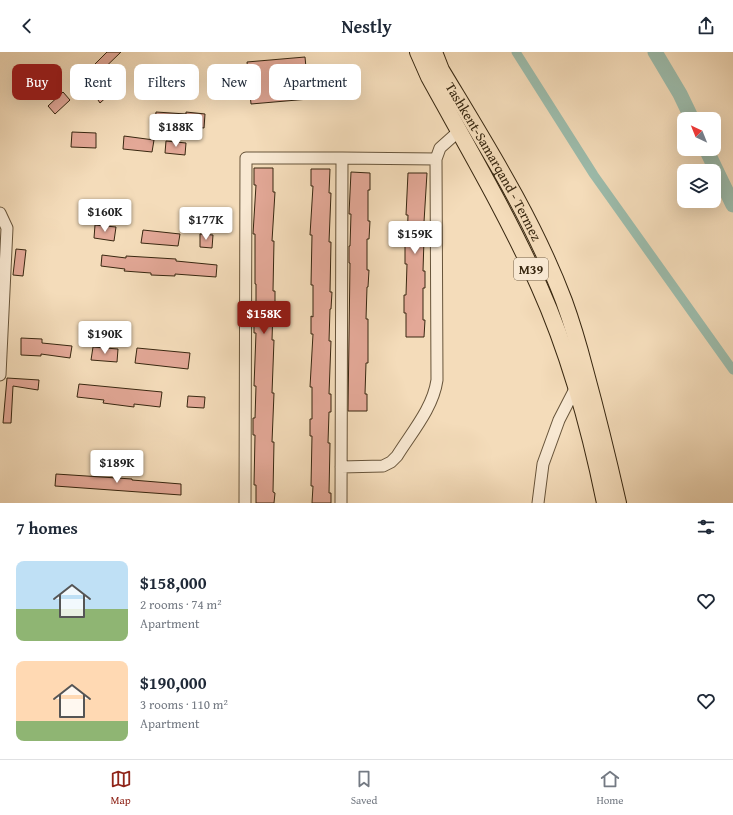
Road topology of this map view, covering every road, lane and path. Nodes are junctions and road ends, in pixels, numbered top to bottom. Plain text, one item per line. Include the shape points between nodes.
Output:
1 (418, 52) edge
2 (434, 52) edge
3 (458, 131) junction
4 (342, 158) junction
5 (436, 159) junction
6 (515, 194) junction
7 (499, 205) junction
8 (0, 213) edge
9 (0, 376) edge
10 (576, 387) junction
11 (341, 467) junction
12 (245, 503) edge
13 (341, 503) edge
14 (538, 503) edge
15 (604, 503) edge
16 (618, 503) edge

1 - 3 highway, Tashkent-Samarqand - Termez / M39
2 - 6 highway, Tashkent-Samarqand - Termez / M39
3 - 5 street via 440,148
3 - 7 highway, Tashkent-Samarqand - Termez / M39
4 - 5 street
4 - 11 street
4 - 12 street via 246,158
5 - 11 street via 435,391 431,403 397,456 390,462 383,466
6 - 7 highway via 504,194
6 - 16 highway, Tashkent-Samarqand - Termez / M39 via 538,237 564,301 601,428
7 - 10 highway, Tashkent-Samarqand - Termez / M39 via 540,288
8 - 9 street via 7,228
10 - 14 street via 559,420 543,464
10 - 15 highway, Tashkent-Samarqand - Termez / M39
11 - 13 street

